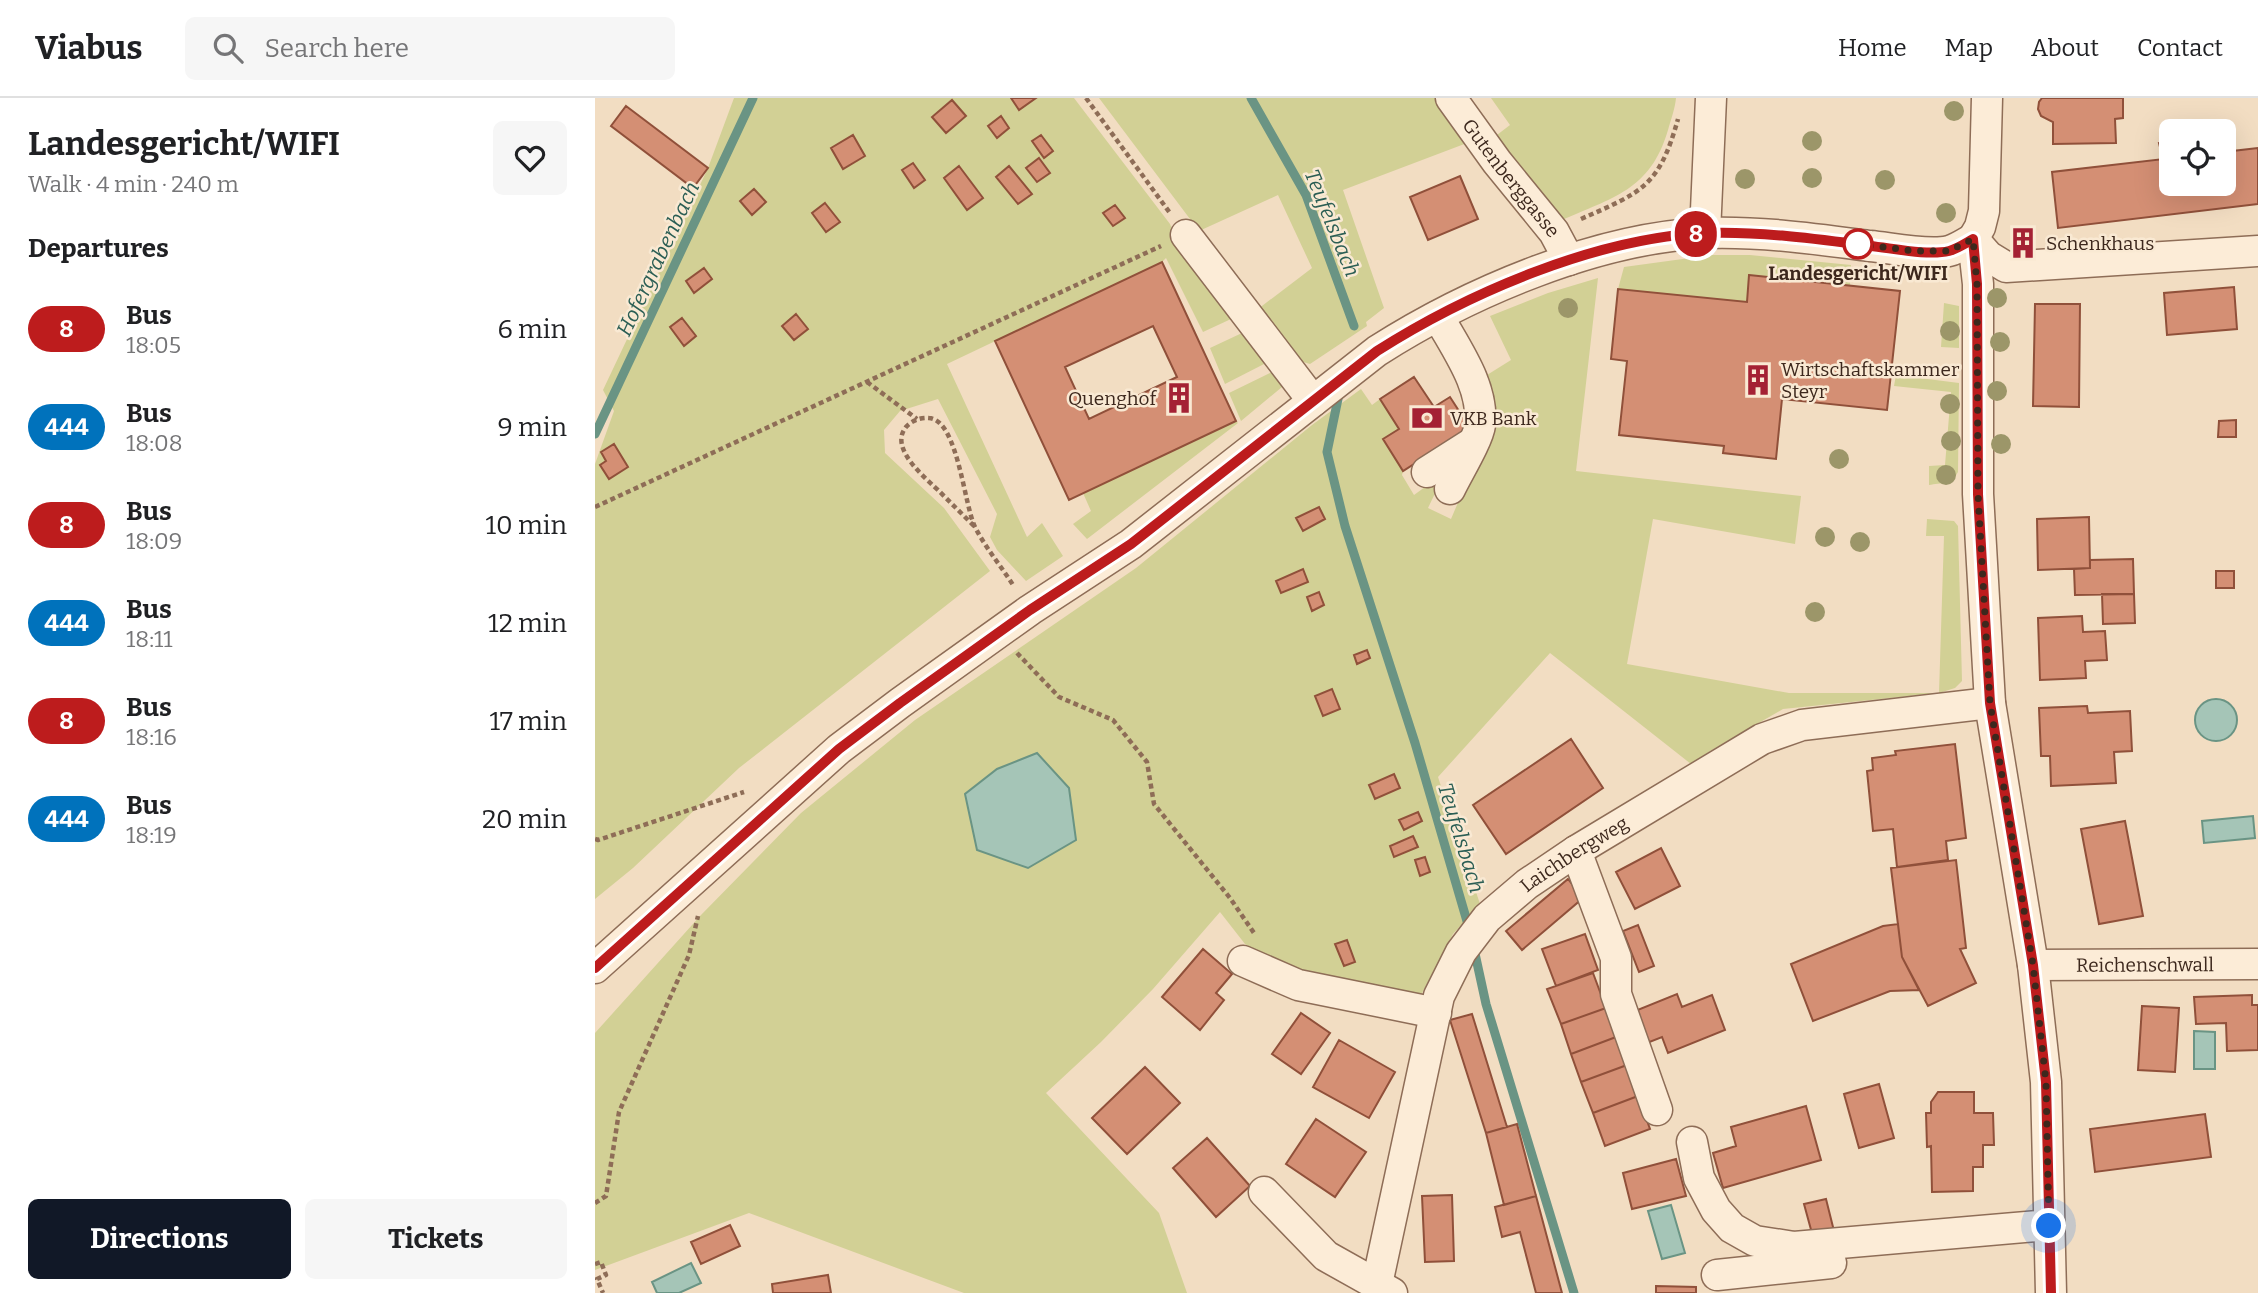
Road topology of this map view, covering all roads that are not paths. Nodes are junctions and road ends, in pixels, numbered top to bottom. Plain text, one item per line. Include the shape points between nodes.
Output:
1 (1451, 98) edge
2 (1711, 98) edge
3 (1987, 98) edge
4 (1705, 233) junction
5 (1186, 235) road end
6 (1973, 239) junction
7 (2258, 251) edge
8 (1569, 260) junction
9 (1438, 316) junction
10 (1313, 401) junction
11 (1439, 480) dead end
12 (1990, 703) junction
13 (1577, 851) junction
14 (1250, 949) road end
15 (2258, 964) edge
16 (2033, 965) junction
17 (595, 968) edge
18 (1436, 1013) junction
19 (1657, 1110) dead end
20 (1692, 1142) dead end
21 (1264, 1192) dead end
22 (2050, 1235) junction
23 (1717, 1275) dead end
24 (1382, 1290) edge
25 (2051, 1293) edge

1 - 8 street, Gutenberggasse via 1554,232
2 - 4 street
3 - 6 street via 1984,211
4 - 6 street via 1762,234 1915,251 1949,251
4 - 8 street
5 - 10 street
6 - 7 street via 1987,256 2006,267
6 - 12 street via 1978,494
8 - 9 street
9 - 10 street via 1377,351
9 - 11 street via 1479,398 1480,427 1472,444
10 - 17 street via 1131,544 1030,610 839,749
12 - 13 street, Laichbergweg via 1802,725 1762,739
12 - 16 street
13 - 18 street, Laichbergweg via 1487,918 1461,952 1439,996
13 - 19 street via 1616,958 1616,993
14 - 18 street via 1298,985
15 - 16 street, Reichenschwall
16 - 22 street via 2046,1082
18 - 24 street, Laichbergweg
20 - 22 street via 1699,1178 1716,1210 1733,1228 1755,1241 1794,1247
21 - 24 street, Laichbergweg via 1326,1256
22 - 23 street
22 - 25 street

